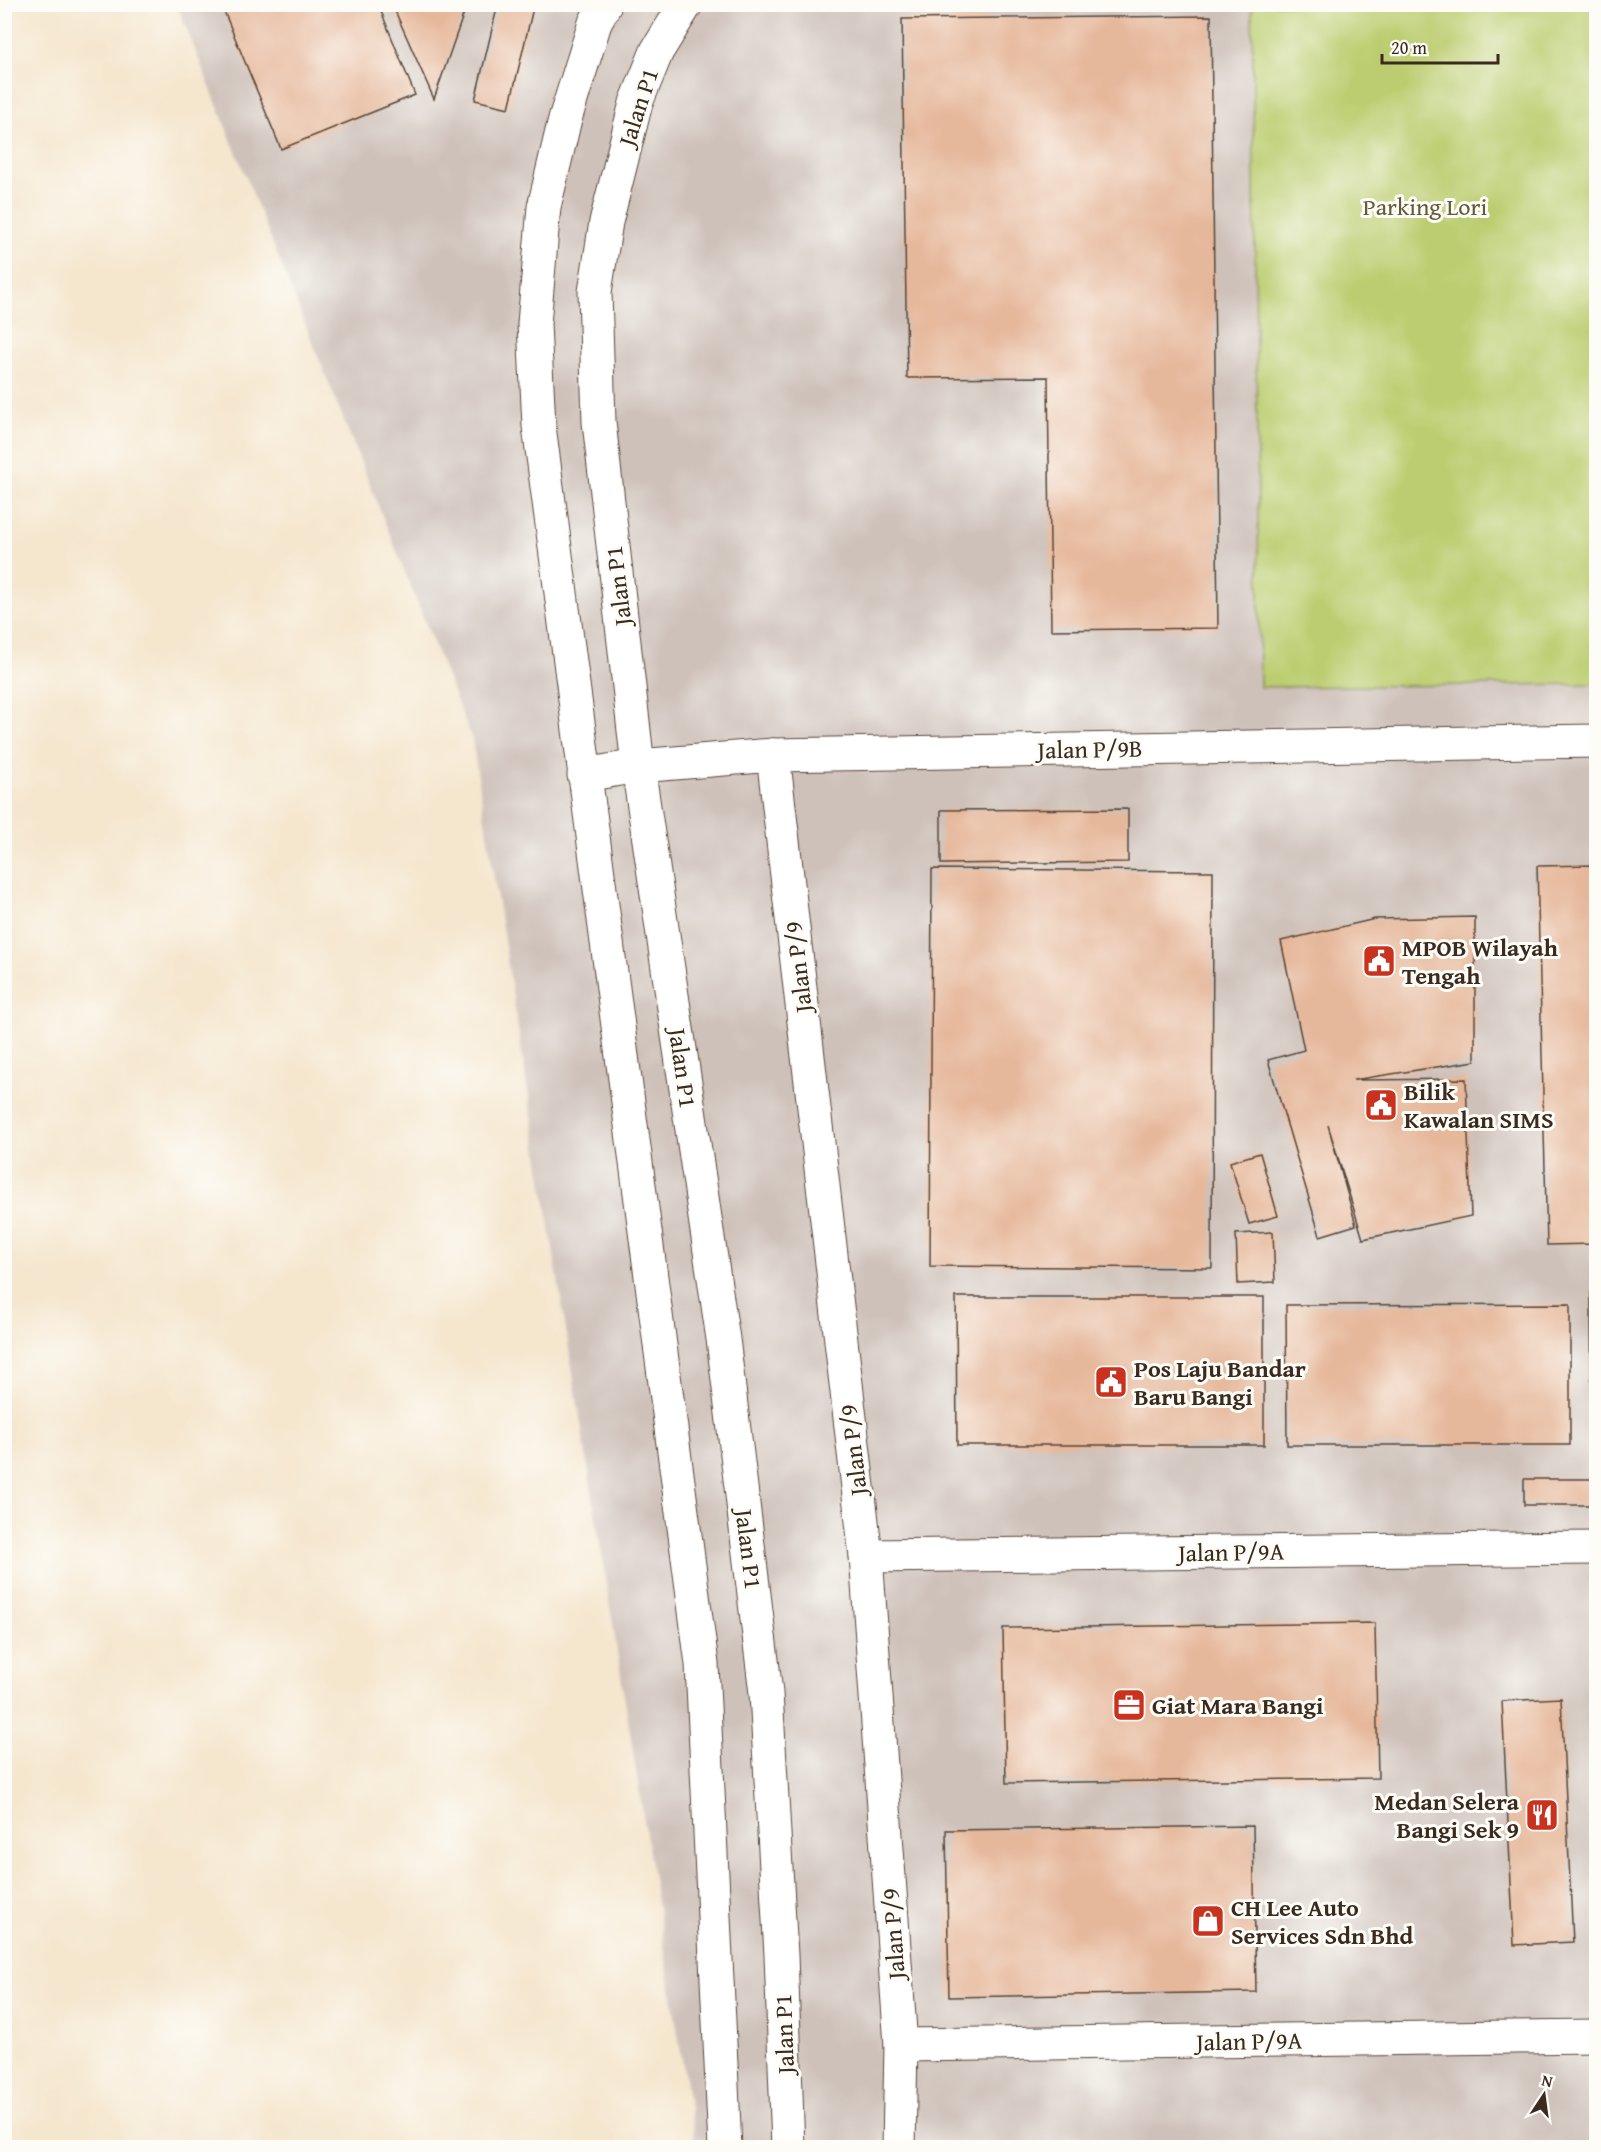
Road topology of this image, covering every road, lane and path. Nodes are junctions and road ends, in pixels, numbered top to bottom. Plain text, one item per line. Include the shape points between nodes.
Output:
1 (605, 4) edge
2 (686, 4) edge
3 (1596, 741) edge
4 (773, 755) junction
5 (638, 766) junction
6 (584, 775) junction
7 (1596, 1548) edge
8 (866, 1556) junction
9 (1596, 2036) edge
10 (901, 2045) junction
11 (725, 2148) edge
12 (788, 2148) edge
13 (899, 2148) edge

1 - 6 main road via 595,23 565,119 544,207 534,324 538,426
2 - 5 main road, Jalan P1 via 657,51 636,103 606,222 595,292 599,422
3 - 4 main road, Jalan P/9B
4 - 5 main road, Jalan P/9B
4 - 8 main road, Jalan P/9
5 - 6 main road, Jalan P/9B
5 - 12 main road, Jalan P1 via 723,1339 766,1693
6 - 11 main road via 702,1664
7 - 8 main road, Jalan P/9A
8 - 10 main road, Jalan P/9
9 - 10 main road, Jalan P/9A
10 - 13 main road, Jalan P/9

